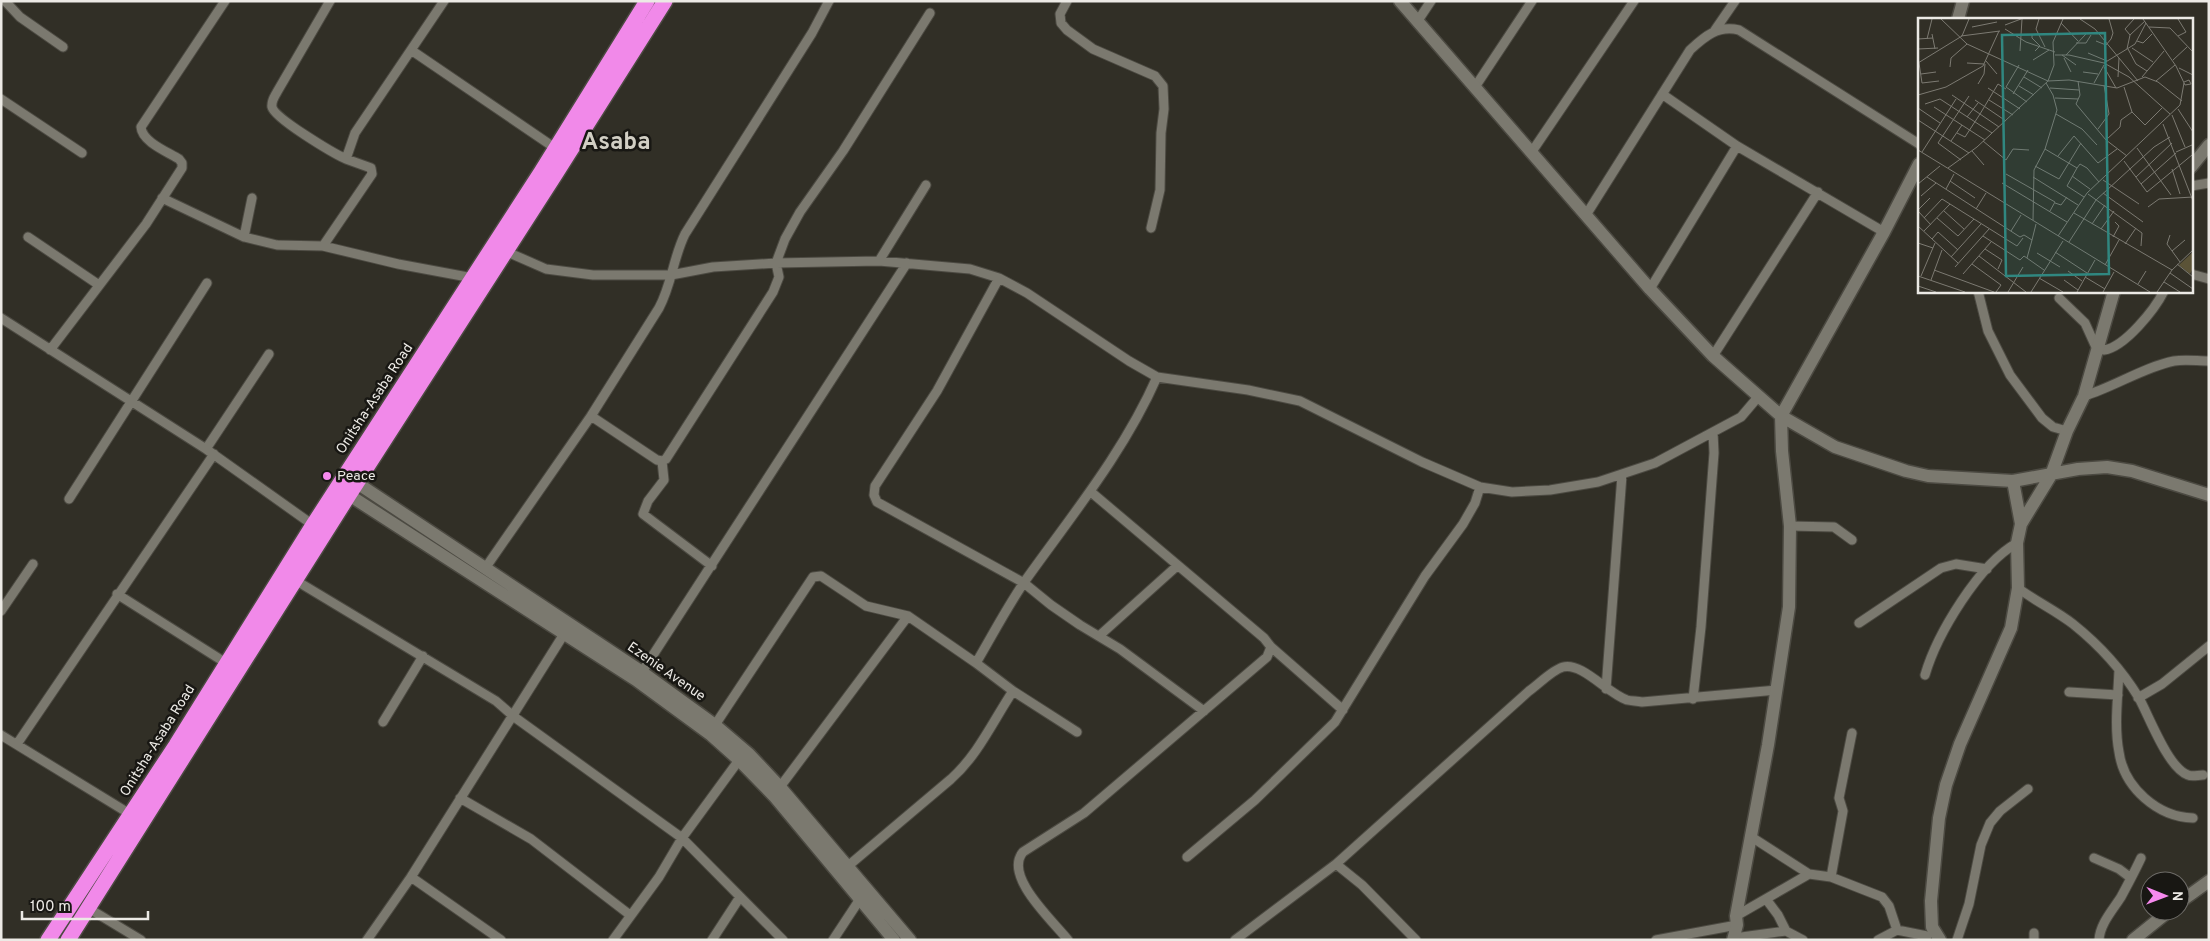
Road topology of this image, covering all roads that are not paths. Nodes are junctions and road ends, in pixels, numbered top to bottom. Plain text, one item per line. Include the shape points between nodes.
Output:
1 (5, 1) edge
2 (225, 1) edge
3 (330, 1) edge
4 (444, 1) edge
5 (647, 1) edge
6 (665, 1) edge
7 (829, 1) edge
8 (1067, 1) edge
9 (1400, 1) edge
10 (1431, 1) edge
11 (1532, 1) edge
12 (1634, 1) edge
13 (1735, 1) edge
14 (1964, 1) edge
15 (1, 6) edge
16 (930, 13) dead end
17 (1958, 18) edge
18 (1417, 22) junction
19 (1715, 30) junction
20 (63, 47) dead end
21 (411, 50) junction
22 (1475, 87) junction
23 (1662, 94) junction
24 (1, 99) edge
25 (1918, 143) edge
26 (2209, 145) edge
27 (1737, 146) junction
28 (555, 148) junction
29 (82, 153) dead end
30 (1531, 153) junction
31 (346, 160) junction
32 (1918, 166) edge
33 (2192, 166) edge
34 (2209, 184) edge
35 (926, 185) dead end
36 (2192, 186) edge
37 (1818, 192) junction
38 (162, 198) junction
39 (252, 198) dead end
40 (1586, 215) junction
41 (1151, 228) dead end
42 (1884, 232) junction
43 (28, 237) dead end
44 (244, 237) junction
45 (323, 246) junction
46 (505, 251) junction
47 (879, 261) junction
48 (776, 263) junction
49 (906, 263) junction
50 (2192, 274) edge
51 (671, 275) junction
52 (472, 278) junction
53 (999, 278) junction
54 (2209, 279) edge
55 (207, 283) dead end
56 (99, 284) junction
57 (1650, 289) junction
58 (1978, 292) edge
59 (2114, 292) edge
60 (2164, 292) edge
61 (2059, 298) dead end
62 (1, 318) edge
63 (2099, 348) junction
64 (50, 350) junction
65 (269, 354) dead end
66 (1713, 356) junction
67 (2209, 361) edge
68 (1157, 376) junction
69 (2084, 396) junction
70 (1758, 397) junction
71 (132, 402) junction
72 (591, 416) junction
73 (1781, 416) junction
74 (2067, 431) junction
75 (1713, 432) junction
76 (210, 451) junction
77 (662, 461) junction
78 (1622, 475) junction
79 (2051, 475) junction
80 (2013, 481) junction
81 (1480, 487) junction
82 (353, 489) junction
83 (1091, 492) junction
84 (2209, 495) edge
85 (68, 499) dead end
86 (313, 524) junction
87 (2021, 524) junction
88 (1790, 526) junction
89 (1852, 540) dead end
90 (2017, 543) junction
91 (33, 564) dead end
92 (712, 566) junction
93 (1177, 566) junction
94 (486, 567) junction
95 (1987, 569) junction
96 (295, 580) junction
97 (1024, 583) junction
98 (2018, 588) junction
99 (117, 594) junction
100 (1, 610) edge
101 (908, 616) junction
102 (1859, 623) dead end
103 (564, 634) junction
104 (1099, 636) junction
105 (2209, 646) edge
106 (1271, 647) junction
107 (423, 656) junction
108 (226, 663) junction
109 (976, 664) junction
110 (2119, 670) junction
111 (642, 672) junction
112 (1924, 675) dead end
113 (1606, 689) junction
114 (1777, 690) junction
115 (1013, 691) junction
116 (2069, 692) dead end
117 (2118, 695) junction
118 (2138, 698) junction
119 (1693, 699) junction
120 (1343, 710) junction
121 (1204, 711) junction
122 (513, 716) junction
123 (383, 722) dead end
124 (715, 726) junction
125 (1077, 732) dead end
126 (1852, 733) dead end
127 (1, 735) edge
128 (16, 744) junction
129 (739, 760) junction
130 (2203, 775) dead end
131 (780, 787) junction
132 (2028, 789) dead end
133 (460, 798) junction
134 (130, 814) junction
135 (2193, 818) dead end
136 (1750, 836) junction
137 (682, 838) junction
138 (1187, 857) dead end
139 (2094, 858) dead end
140 (2141, 858) dead end
141 (1336, 864) junction
142 (848, 866) junction
143 (1809, 874) junction
144 (411, 877) junction
145 (1831, 877) junction
146 (2131, 878) junction
147 (2209, 882) edge
148 (2190, 895) edge
149 (740, 897) junction
150 (860, 899) junction
151 (1766, 899) junction
152 (88, 908) junction
153 (630, 915) junction
154 (1737, 921) junction
155 (2157, 921) edge
156 (892, 930) edge
157 (1897, 930) junction
158 (1786, 931) junction
159 (1928, 934) edge
160 (50, 939) edge
161 (1733, 939) edge
162 (68, 940) edge
163 (141, 940) edge
164 (366, 940) edge
165 (501, 940) edge
166 (613, 940) edge
167 (712, 940) edge
168 (783, 940) edge
169 (833, 940) edge
170 (910, 940) edge
171 (1068, 940) edge
172 (1235, 940) edge
173 (1416, 940) edge
174 (1656, 940) edge
175 (1803, 940) edge
176 (1878, 940) edge
177 (1940, 940) edge
178 (1957, 940) edge
179 (2099, 940) edge
180 (2133, 940) edge

1 - 15 street
1 - 20 street via 20,17
2 - 38 street via 141,127 146,138 182,163 178,176
3 - 31 street via 277,92 272,108 275,114
4 - 21 street
5 - 28 highway, Onitsha-Asaba Road
6 - 46 highway
7 - 51 street via 685,234 676,251
8 - 41 street via 1060,14 1067,30 1093,49 1155,76 1163,86 1160,190
9 - 18 street
10 - 18 street
11 - 22 street
12 - 30 street
13 - 19 street
14 - 17 street
16 - 48 street via 843,151 800,212
18 - 22 street
19 - 23 street via 1690,50
19 - 25 street via 1728,27 1739,30
21 - 28 street
21 - 31 street via 355,133
22 - 30 street
23 - 27 street
23 - 40 street
24 - 29 street
26 - 33 street
27 - 37 street
27 - 57 street
28 - 52 highway, Onitsha-Asaba Road
30 - 40 street
31 - 45 street via 371,168 372,174
32 - 42 street
34 - 36 street
35 - 47 street
37 - 42 street
37 - 66 street
38 - 44 street
38 - 56 street
39 - 44 street
40 - 57 street
42 - 73 street
43 - 56 street
44 - 45 street via 277,245
45 - 52 street
46 - 51 street via 546,269 593,275
46 - 82 highway
47 - 48 street
47 - 49 street
48 - 51 street via 714,267
48 - 77 street via 779,277 773,292 669,455
49 - 53 street via 970,269
49 - 92 street
50 - 54 street
51 - 72 street via 659,308
52 - 86 highway, Onitsha-Asaba Road
53 - 68 street
53 - 97 street via 937,391 875,486 874,495 877,502
55 - 71 street
56 - 64 street
57 - 66 street
58 - 74 street via 1988,331 2010,375 2042,418 2053,427
59 - 63 street
60 - 63 street via 2135,330 2109,350
61 - 63 street via 2085,323
62 - 64 street
63 - 69 street
64 - 71 street
65 - 76 street
66 - 70 street
67 - 69 street via 2165,363
68 - 81 street via 1300,401
68 - 83 street via 1125,440
69 - 74 street
70 - 73 street
70 - 75 street via 1741,417
71 - 76 street
71 - 85 street
72 - 77 street
72 - 94 street
73 - 80 street via 1834,447 1906,471 1952,478
73 - 88 street
74 - 79 street
75 - 78 street via 1655,463
75 - 119 street via 1701,627
76 - 86 street
76 - 99 street
77 - 92 street via 664,480 648,501 643,514
78 - 81 street via 1550,490 1512,492
78 - 113 street
79 - 80 street
79 - 84 street via 2106,467 2132,471
79 - 87 street
80 - 87 street
81 - 120 street via 1463,524 1425,576
82 - 94 street, Ezenie Avenue
82 - 96 highway
82 - 103 street, Ezenie Avenue
83 - 93 street
83 - 97 street
86 - 108 highway, Onitsha-Asaba Road
87 - 90 street
88 - 89 street via 1834,527
88 - 114 street via 1789,606
90 - 95 street via 2002,551
90 - 98 street
91 - 100 street
92 - 111 street
93 - 104 street
93 - 106 street
94 - 111 street, Ezenie Avenue
95 - 102 street via 1956,564 1941,568
95 - 112 street via 1958,607 1936,644
96 - 107 street
96 - 152 highway
97 - 104 street
97 - 109 street
98 - 110 street via 2071,622
98 - 159 street via 2011,628 1960,744 1946,786 1934,858
99 - 108 street
99 - 128 street
101 - 109 street
101 - 124 street via 866,606 821,576 813,577
101 - 131 street
103 - 122 street
103 - 129 street, Ezenie Avenue via 636,680 711,735
104 - 121 street
105 - 118 street via 2162,684
106 - 120 street
106 - 121 street via 1267,657
107 - 122 street via 496,701
107 - 123 street
108 - 134 highway, Onitsha-Asaba Road
109 - 115 street
110 - 117 street
110 - 118 street
111 - 124 street, Ezenie Avenue
113 - 119 street via 1626,700 1642,702
113 - 141 street via 1577,667 1561,667 1529,691
114 - 119 street
114 - 136 street
115 - 125 street
115 - 142 street via 965,766
116 - 117 street
117 - 135 street via 2118,751 2126,772 2145,800 2179,818
118 - 130 street via 2168,755 2187,775
120 - 138 street via 1319,740
121 - 171 street via 1084,813 1019,857 1018,872 1024,886
122 - 133 street
122 - 137 street
124 - 131 street, Ezenie Avenue via 749,754
126 - 145 street
127 - 128 street
128 - 134 street
129 - 137 street
129 - 150 street, Ezenie Avenue via 774,796
131 - 142 street, Ezenie Avenue
132 - 178 street via 1990,823 1981,845 1969,904
133 - 144 street
133 - 153 street via 531,840
134 - 160 highway, Onitsha-Asaba Road
136 - 143 street
136 - 154 street
137 - 149 street
137 - 153 street via 659,877
139 - 146 street
140 - 146 street
141 - 172 street
141 - 173 street via 1362,885
142 - 156 street, Ezenie Avenue
143 - 145 street
143 - 151 street
144 - 164 street
144 - 165 street
145 - 157 street via 1882,897 1889,906
146 - 179 street via 2104,924
147 - 148 street
149 - 167 street
149 - 168 street
150 - 156 street, Ezenie Avenue
150 - 169 street
151 - 154 street
151 - 158 street
152 - 162 highway
152 - 163 street
153 - 166 street
154 - 161 street
154 - 174 street
155 - 180 street
156 - 170 street, Ezenie Avenue
157 - 159 street
157 - 176 street
158 - 161 street
158 - 175 street
159 - 177 street

